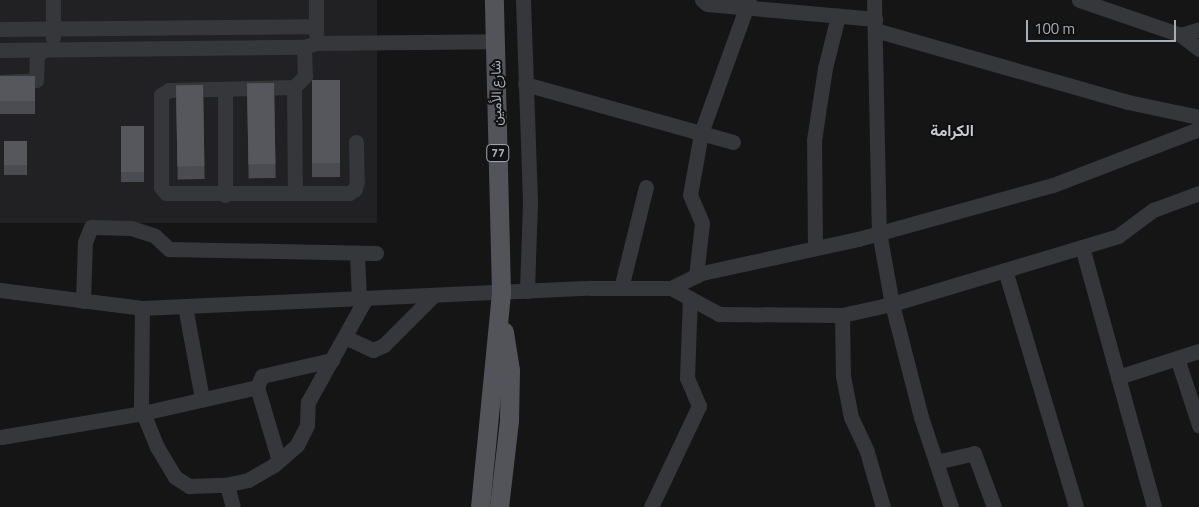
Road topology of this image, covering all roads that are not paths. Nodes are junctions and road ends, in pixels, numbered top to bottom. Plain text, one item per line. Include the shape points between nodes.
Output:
1 (52, 0) edge
2 (316, 0) edge
3 (494, 0) edge
4 (523, 0) edge
5 (702, 0) edge
6 (874, 0) edge
7 (1079, 0) edge
8 (748, 3) edge
9 (838, 16) junction
10 (875, 24) junction
11 (316, 26) junction
12 (0, 29) edge
13 (53, 29) junction
14 (1199, 29) edge
15 (1181, 36) junction
16 (495, 41) junction
17 (310, 45) junction
18 (1199, 49) edge
19 (0, 50) edge
20 (48, 50) junction
21 (0, 82) edge
22 (524, 84) junction
23 (294, 87) junction
24 (225, 89) junction
25 (1199, 117) edge
26 (1199, 129) edge
27 (701, 133) junction
28 (356, 142) dead end
29 (733, 142) dead end
30 (646, 187) dead end
31 (295, 193) junction
32 (1199, 193) edge
33 (225, 194) junction
34 (879, 232) junction
35 (1082, 247) junction
36 (815, 248) junction
37 (376, 253) dead end
38 (357, 254) junction
39 (1004, 270) junction
40 (696, 276) junction
41 (621, 288) junction
42 (672, 288) junction
43 (0, 290) edge
44 (528, 291) junction
45 (434, 296) junction
46 (362, 298) junction
47 (690, 298) junction
48 (501, 299) junction
49 (83, 301) junction
50 (892, 304) junction
51 (185, 306) junction
52 (142, 308) junction
53 (842, 315) junction
54 (346, 337) junction
55 (1199, 351) edge
56 (1177, 358) junction
57 (332, 360) junction
58 (1118, 377) junction
59 (257, 387) junction
60 (202, 399) junction
61 (143, 413) junction
62 (1199, 425) edge
63 (1, 437) edge
64 (278, 462) junction
65 (936, 462) junction
66 (227, 485) junction
67 (232, 507) edge
68 (480, 507) edge
69 (499, 507) edge
70 (651, 507) edge
71 (883, 507) edge
72 (951, 507) edge
73 (994, 507) edge
74 (1076, 507) edge
75 (1154, 507) edge

1 - 13 street
2 - 11 street
3 - 16 main road, شارع الأمين / 77
4 - 22 street
5 - 8 street via 706,4
6 - 10 street
7 - 15 street
8 - 9 street
8 - 27 street
9 - 10 street
9 - 36 street via 825,68 814,140
10 - 25 street via 1128,102
10 - 34 street
11 - 13 street
11 - 17 street
12 - 13 street
13 - 20 street
14 - 15 street
15 - 18 street
16 - 17 street
16 - 48 main road, شارع الأمين / 77
17 - 20 street
17 - 23 street via 305,76
19 - 20 street
20 - 21 street via 37,55 36,80
22 - 27 street
22 - 44 street via 530,204
23 - 24 street
23 - 31 street
24 - 33 street
24 - 33 street via 169,90 161,95 159,107 161,187 166,193 179,195
26 - 34 street via 1052,185
27 - 29 street
27 - 40 street via 690,194 702,223
28 - 31 street via 355,189 348,192
30 - 41 street
31 - 33 street
32 - 35 street via 1153,210 1118,236
34 - 36 street
34 - 50 street
35 - 39 street
35 - 58 street
36 - 40 street
37 - 38 street
38 - 46 street
38 - 49 street via 169,249 155,236 131,228 91,227 85,242
39 - 50 street
39 - 74 street
40 - 42 street
41 - 42 street
41 - 44 street
42 - 47 street
43 - 49 street
44 - 48 street
45 - 46 street
45 - 48 street
45 - 54 street via 384,345 373,350
46 - 51 street
46 - 54 street
47 - 53 street via 719,314
47 - 70 street via 687,378 699,406
48 - 68 main road, شارع الأمين / 77
48 - 69 main road, شارع الأمين / 77 via 510,370 509,421
49 - 52 street
50 - 53 street
50 - 65 street
51 - 52 street
51 - 60 street
52 - 61 street
53 - 71 street via 843,376 851,417 868,452
54 - 57 street
55 - 56 street
56 - 58 street
56 - 62 street
57 - 59 street via 262,376
57 - 64 street via 308,402 307,426 298,445
58 - 75 street
59 - 60 street
59 - 64 street
60 - 61 street
61 - 63 street
61 - 66 street via 156,447 176,477 189,486
64 - 66 street via 248,480
65 - 72 street
65 - 73 street via 974,453
66 - 67 street

